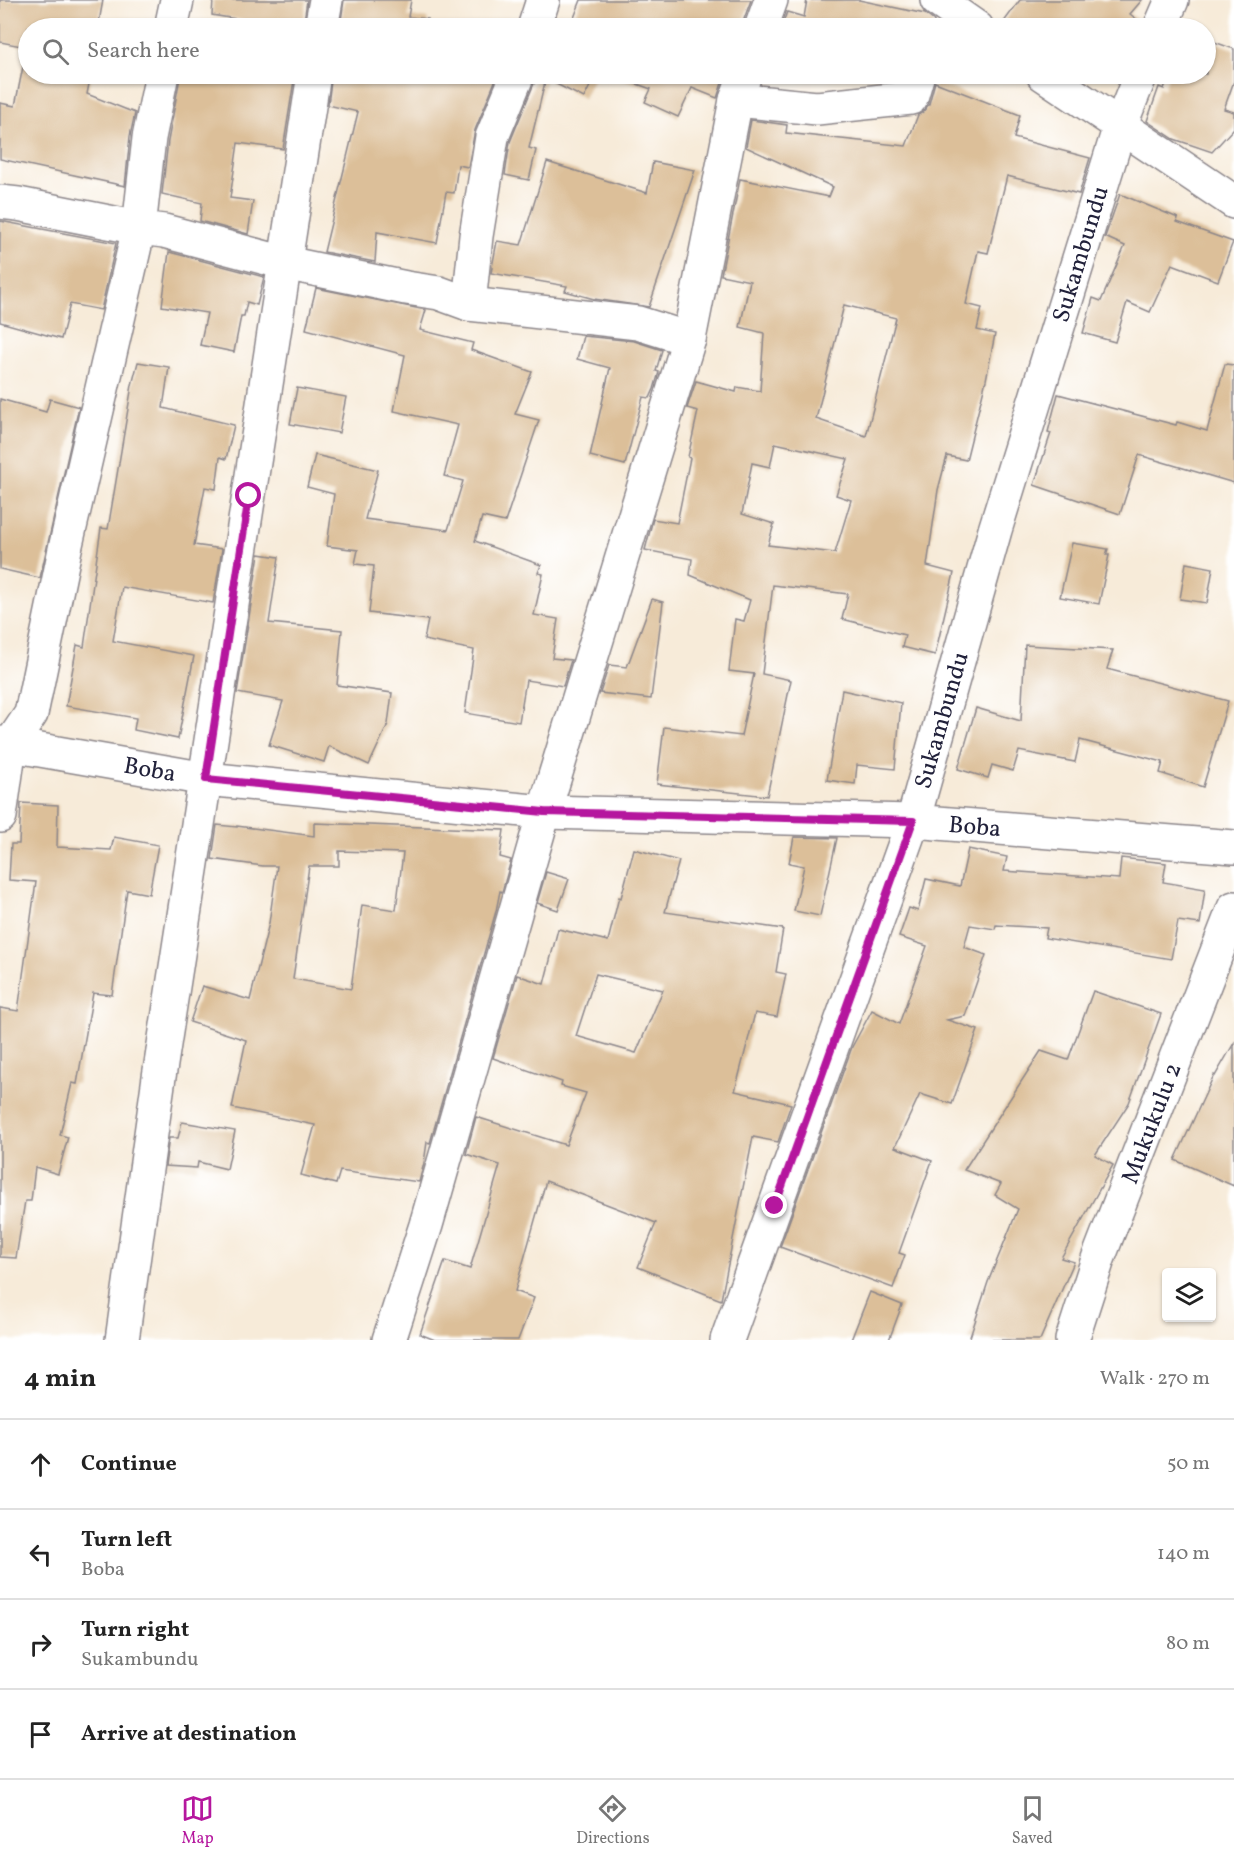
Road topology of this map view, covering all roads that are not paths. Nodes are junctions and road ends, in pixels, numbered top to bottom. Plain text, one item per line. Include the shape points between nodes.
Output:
1 (177, 0) edge
2 (326, 0) edge
3 (543, 0) edge
4 (771, 0) edge
5 (1172, 0) edge
6 (939, 8) edge
7 (173, 18) edge
8 (323, 18) edge
9 (537, 18) edge
10 (765, 18) edge
11 (958, 18) edge
12 (1164, 18) edge
13 (160, 84) edge
14 (312, 84) edge
15 (515, 84) edge
16 (915, 84) edge
17 (1058, 84) edge
18 (1138, 84) edge
19 (741, 87) edge
20 (1120, 126) junction
21 (0, 202) edge
22 (1234, 202) edge
23 (139, 228) junction
24 (285, 263) junction
25 (469, 304) junction
26 (689, 339) junction
27 (5, 744) edge
28 (206, 779) junction
29 (544, 812) junction
30 (0, 816) edge
31 (913, 821) junction
32 (1234, 847) edge
33 (1234, 908) edge
34 (122, 1340) edge
35 (390, 1340) edge
36 (727, 1340) edge
37 (1072, 1340) edge

1 - 7 street
2 - 8 street
3 - 9 street
4 - 10 street
5 - 12 street
6 - 11 street
13 - 23 street via 149,138
14 - 24 street
15 - 25 street via 492,137
16 - 19 street via 911,98 817,108
17 - 20 street
18 - 20 street, Sukambundu
19 - 26 street
20 - 22 street
20 - 31 street, Sukambundu via 995,530
21 - 23 street
23 - 24 street
23 - 27 street via 31,714
24 - 25 street via 439,293
24 - 28 street
25 - 26 street via 638,323
26 - 29 street
27 - 28 street, Boba
27 - 30 street
28 - 29 street, Boba
28 - 34 street
29 - 31 street, Boba
29 - 35 street
31 - 32 street, Boba
31 - 36 street, Sukambundu
33 - 37 street, Mukukulu 2 via 1098,1259

